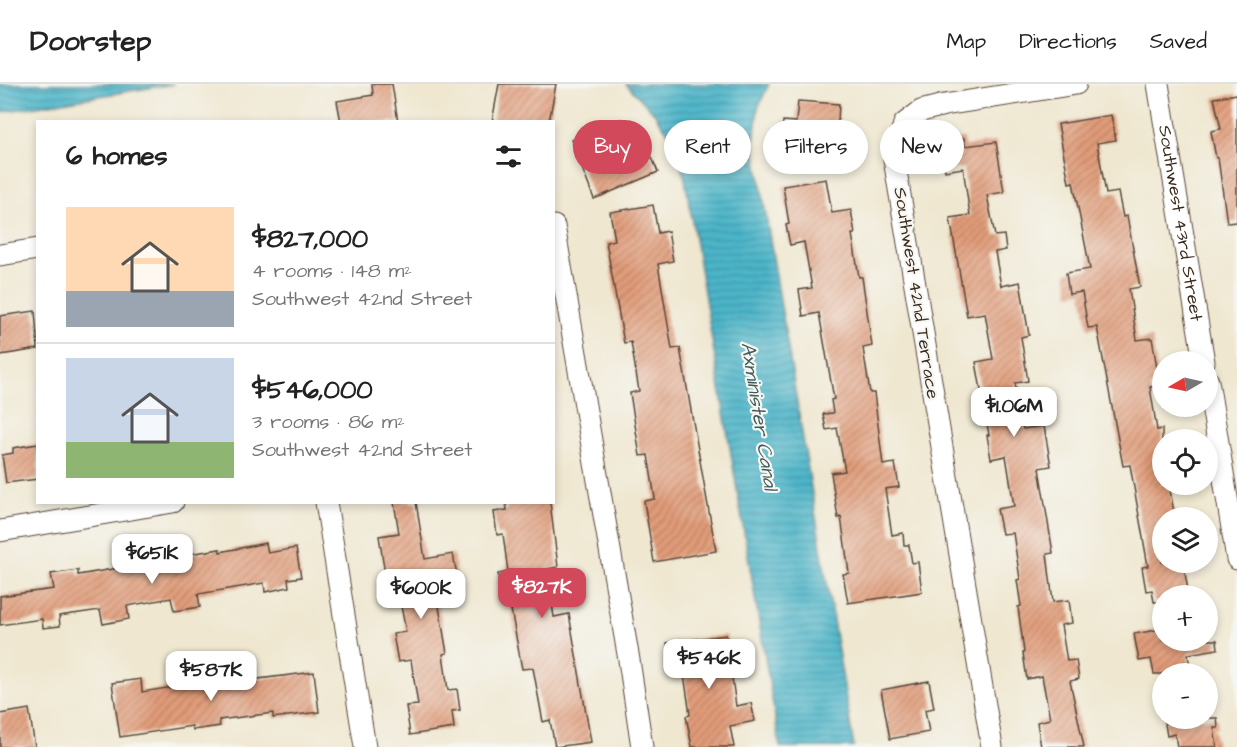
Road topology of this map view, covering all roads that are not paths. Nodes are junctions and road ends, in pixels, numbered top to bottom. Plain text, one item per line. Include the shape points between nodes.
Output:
1 (1076, 84) edge
2 (1158, 84) edge
3 (555, 232) edge
4 (36, 249) edge
5 (0, 255) edge
6 (1202, 351) edge
7 (1214, 417) edge
8 (161, 504) edge
9 (326, 504) edge
10 (0, 531) edge
11 (1237, 559) edge
12 (365, 747) edge
13 (642, 747) edge
14 (992, 747) edge

1 - 14 street, Southwest 42nd Terrace via 921,111 904,124 894,159
2 - 6 street, Southwest 43rd Street
3 - 13 street
4 - 5 street
7 - 11 street
8 - 10 street
9 - 12 street

